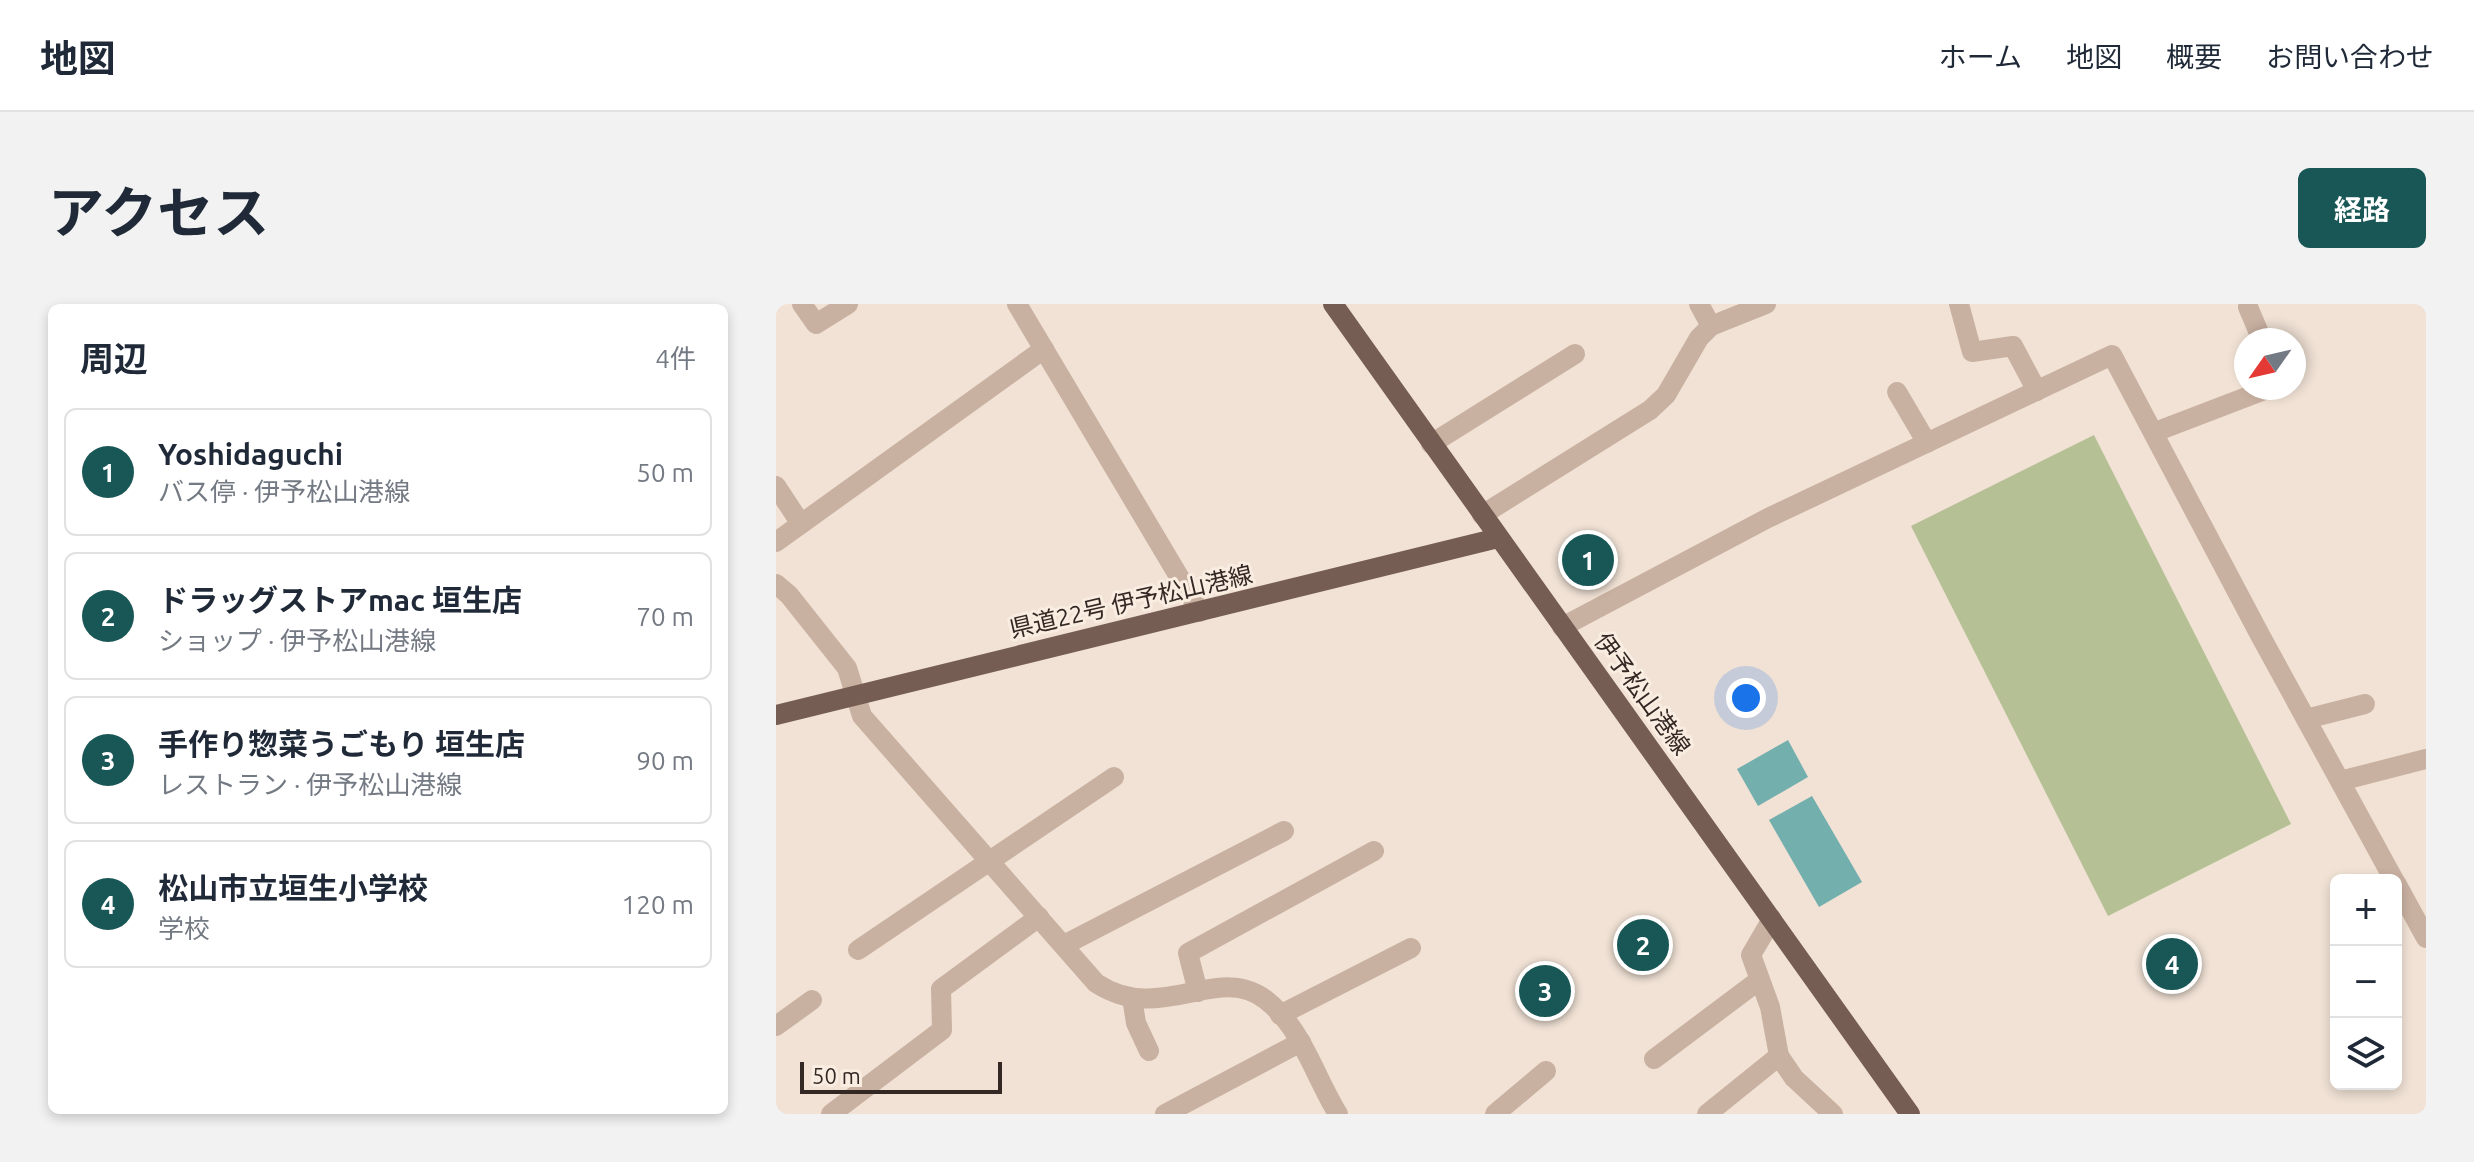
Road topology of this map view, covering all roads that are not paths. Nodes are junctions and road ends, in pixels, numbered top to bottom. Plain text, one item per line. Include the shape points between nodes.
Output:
1 (802, 304) edge
2 (848, 304) edge
3 (1333, 304) edge
4 (1699, 304) edge
5 (1766, 304) edge
6 (1959, 304) edge
7 (1018, 305) edge
8 (2248, 307) dead end
9 (1711, 326) junction
10 (2257, 328) edge
11 (1044, 349) junction
12 (1575, 354) dead end
13 (2037, 391) junction
14 (1897, 392) dead end
15 (2239, 400) edge
16 (2155, 432) junction
17 (1927, 443) junction
18 (1431, 444) junction
19 (776, 486) edge
20 (1482, 515) junction
21 (801, 524) junction
22 (1498, 538) junction
23 (776, 542) edge
24 (776, 584) edge
25 (1200, 612) junction
26 (1562, 627) junction
27 (854, 696) junction
28 (2365, 704) dead end
29 (776, 715) edge
30 (2306, 719) junction
31 (2426, 759) edge
32 (1114, 777) dead end
33 (2340, 781) junction
34 (1284, 831) dead end
35 (989, 861) junction
36 (2391, 874) edge
37 (1368, 879) dead end
38 (2402, 895) edge
39 (1039, 917) junction
40 (1772, 919) junction
41 (2426, 938) edge
42 (1064, 945) junction
43 (1411, 948) dead end
44 (858, 950) dead end
45 (1758, 981) junction
46 (1198, 992) junction
47 (1132, 998) junction
48 (812, 1000) dead end
49 (1280, 1015) junction
50 (776, 1026) edge
51 (1301, 1042) junction
52 (1149, 1051) dead end
53 (1779, 1056) junction
54 (1654, 1059) dead end
55 (1546, 1071) dead end
56 (1908, 1113) edge
57 (831, 1114) edge
58 (1165, 1114) edge
59 (1338, 1114) edge
60 (1495, 1114) edge
61 (1707, 1114) edge
62 (1833, 1114) edge

1 - 2 street via 816,324
3 - 18 main road, 伊予松山港線
4 - 9 street
5 - 9 street
6 - 13 street via 1972,352 2013,346
7 - 11 street
8 - 10 street
9 - 20 street via 1666,395 1650,410
11 - 21 street
11 - 25 street
12 - 18 street
13 - 16 street via 2112,355
13 - 17 street
14 - 17 street
15 - 16 street
16 - 30 street
17 - 26 street via 1768,518
18 - 20 main road, 伊予松山港線
19 - 21 street
20 - 22 main road, 伊予松山港線
21 - 23 street
22 - 25 main road, 県道22号 伊予松山港線
22 - 26 main road, 伊予松山港線
24 - 27 street via 847,668
25 - 27 main road, 県道22号 伊予松山港線
26 - 40 main road, 伊予松山港線
27 - 29 main road, 県道22号 伊予松山港線
27 - 35 street via 862,716
28 - 30 street
30 - 33 street
31 - 33 street
32 - 35 street
33 - 36 street
34 - 42 street
35 - 39 street
35 - 44 street
37 - 46 street via 1366,856 1252,929 1188,953
38 - 41 street
39 - 42 street
39 - 57 street via 941,989 942,1030
40 - 45 street via 1751,955
40 - 56 main road, 伊予松山港線
42 - 47 street via 1096,983 1114,995
43 - 49 street
45 - 53 street via 1770,1007
45 - 54 street
46 - 47 street via 1147,1001
46 - 49 street via 1240,987 1266,1000
47 - 52 street
48 - 50 street
49 - 51 street
51 - 58 street
51 - 59 street
53 - 61 street
53 - 62 street via 1794,1078
55 - 60 street

